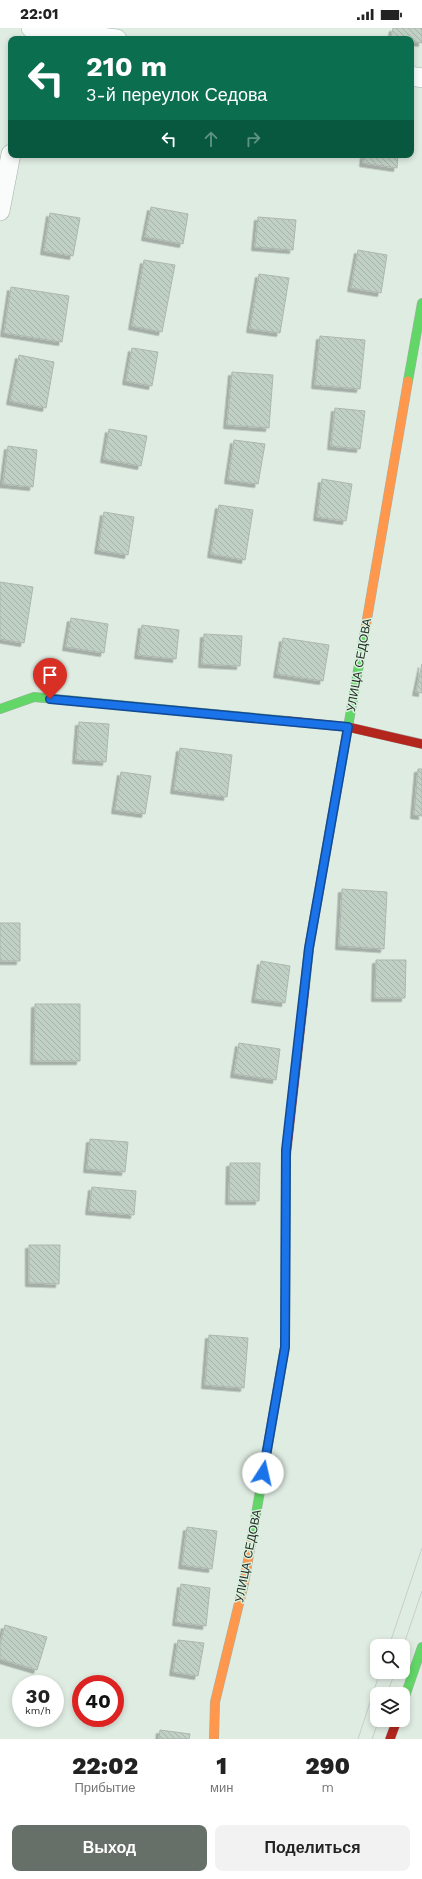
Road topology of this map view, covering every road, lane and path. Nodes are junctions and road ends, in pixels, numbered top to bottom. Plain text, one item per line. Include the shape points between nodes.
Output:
1 (34, 31) edge
2 (86, 36) edge
3 (10, 158) edge
4 (0, 211) edge
5 (422, 303) edge
6 (0, 709) edge
7 (348, 727) junction
8 (422, 744) edge
9 (422, 1647) edge
10 (408, 1687) edge
11 (394, 1727) edge
12 (214, 1739) edge
13 (390, 1739) edge

1 - 2 street
3 - 4 street
5 - 7 street, УЛИЦА СЕДОВА
6 - 7 street via 34,698
7 - 8 street
7 - 12 street, УЛИЦА СЕДОВА via 309,948 286,1150 285,1347 244,1583 215,1702
9 - 10 street
11 - 13 street

